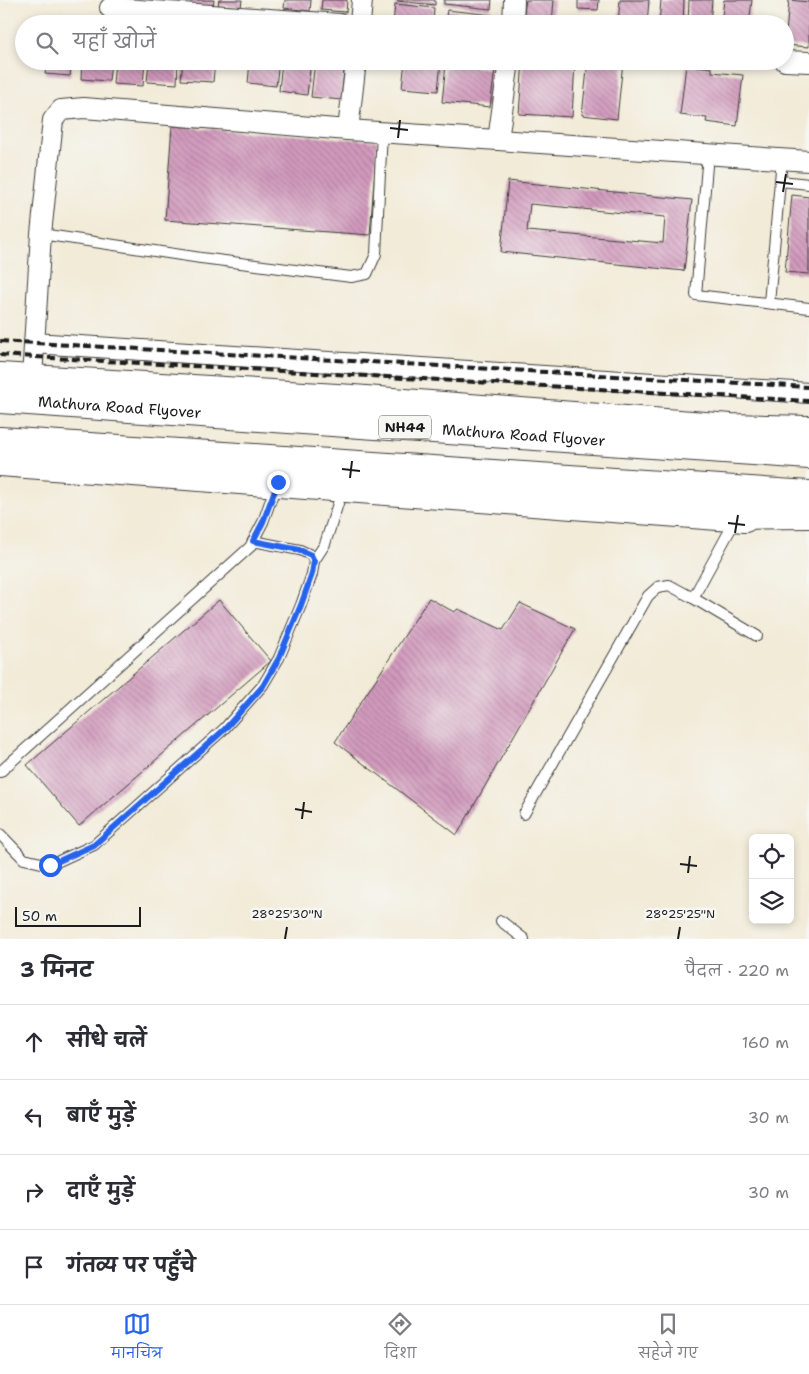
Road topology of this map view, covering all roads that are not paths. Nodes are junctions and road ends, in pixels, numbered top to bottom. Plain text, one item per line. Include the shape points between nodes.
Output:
1 (362, 0) edge
2 (514, 0) edge
3 (110, 8) dead end
4 (211, 15) edge
5 (361, 15) edge
6 (513, 15) edge
7 (794, 61) edge
8 (809, 62) edge
9 (355, 70) edge
10 (508, 70) edge
11 (348, 130) junction
12 (382, 132) junction
13 (498, 140) junction
14 (708, 154) junction
15 (782, 159) junction
16 (809, 161) edge
17 (780, 181) junction
18 (809, 184) edge
19 (41, 234) junction
20 (769, 303) junction
21 (809, 308) edge
22 (34, 343) junction
23 (0, 377) edge
24 (32, 378) junction
25 (809, 393) edge
26 (0, 399) edge
27 (809, 430) edge
28 (0, 441) edge
29 (809, 455) edge
30 (0, 462) edge
31 (278, 482) junction
32 (343, 487) junction
33 (809, 495) edge
34 (809, 514) edge
35 (729, 516) junction
36 (809, 526) edge
37 (253, 541) junction
38 (314, 561) junction
39 (693, 598) junction
40 (757, 636) dead end
41 (0, 772) edge
42 (524, 814) dead end
43 (0, 834) edge
44 (501, 921) dead end
45 (524, 939) edge

1 - 5 street
2 - 6 street
3 - 4 street
7 - 8 street
9 - 11 street
10 - 13 street
11 - 12 street
11 - 19 street via 84,108 61,110 54,120
12 - 13 street
12 - 19 lane via 376,254 367,274 351,277
13 - 14 street
14 - 15 street
14 - 20 lane via 696,295
15 - 16 street
15 - 17 lane
17 - 18 lane
17 - 20 lane
19 - 22 street
20 - 21 lane
22 - 24 street
22 - 25 street
23 - 24 main road
24 - 27 main road via 731,428
26 - 29 main road, Mathura Road Flyover / NH44
28 - 33 main road
30 - 31 main road
31 - 32 main road
31 - 37 lane
32 - 35 main road
32 - 38 lane via 325,544
34 - 35 main road
35 - 36 main road
35 - 39 lane
37 - 38 lane via 300,550 311,555
37 - 41 lane via 243,554
38 - 43 lane via 301,605 279,658 263,686 224,730 94,845 50,865 24,859
39 - 40 lane
39 - 42 lane via 669,584 658,587 648,596
44 - 45 lane

